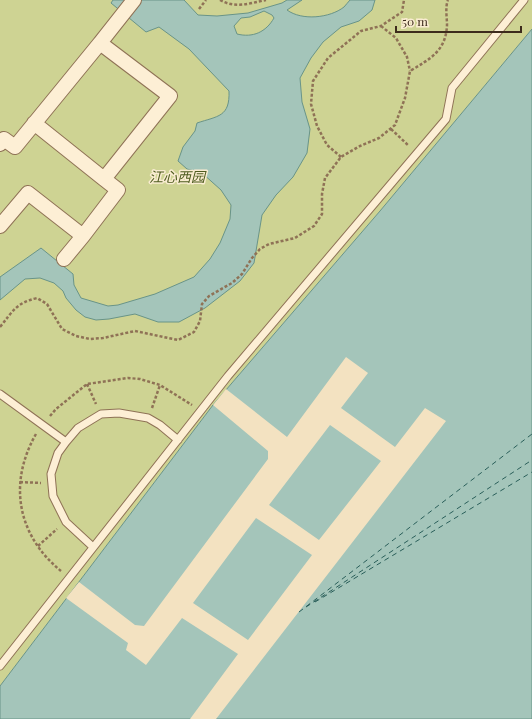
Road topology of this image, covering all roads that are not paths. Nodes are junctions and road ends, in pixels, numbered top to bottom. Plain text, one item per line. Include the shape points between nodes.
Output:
1 (134, 0) edge
2 (524, 0) edge
3 (100, 42) junction
4 (34, 123) junction
5 (0, 144) edge
6 (104, 179) junction
7 (0, 226) edge
8 (83, 236) junction
9 (64, 259) dead end
10 (0, 394) edge
11 (178, 440) junction
12 (66, 442) junction
13 (93, 547) junction
14 (0, 666) edge

1 - 3 street
2 - 11 lane via 452,88 446,119 228,376
3 - 4 street
3 - 6 street via 170,96
4 - 5 street via 14,147 4,139
4 - 6 street
6 - 8 street via 118,190
7 - 8 street via 28,193
8 - 9 street
10 - 12 lane
11 - 12 lane via 148,418 119,413 100,414 78,428
11 - 13 lane
12 - 13 lane via 58,454 51,474 53,496 66,522
13 - 14 lane

